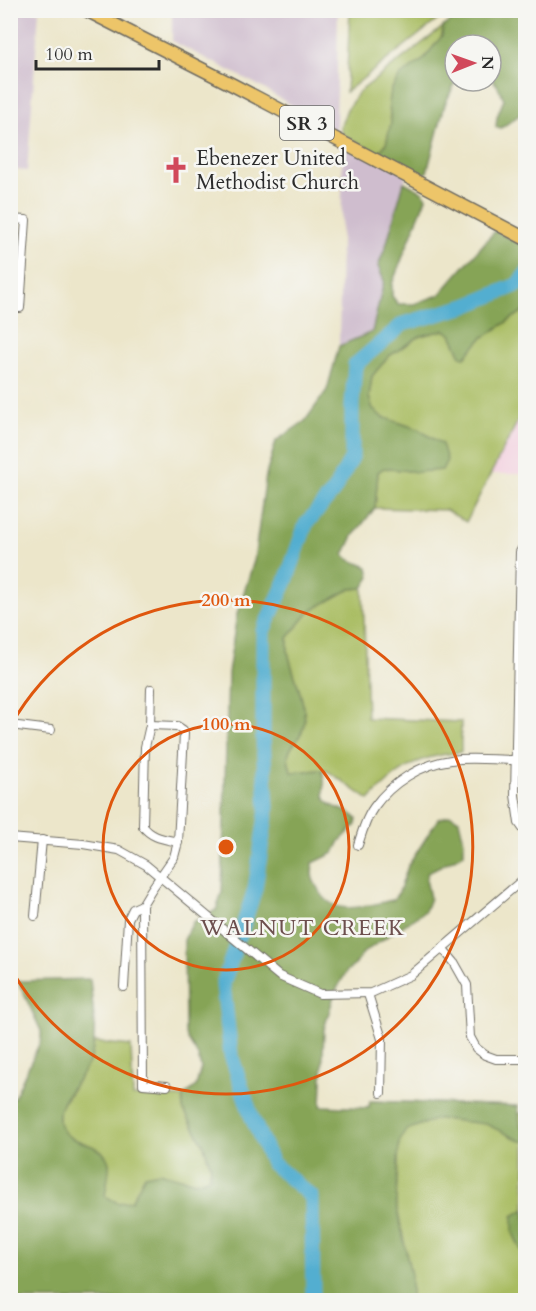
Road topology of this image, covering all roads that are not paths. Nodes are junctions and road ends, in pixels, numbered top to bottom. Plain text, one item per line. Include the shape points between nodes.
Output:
1 (86, 10) edge
2 (10, 219) edge
3 (525, 239) edge
4 (10, 308) edge
5 (525, 542) edge
6 (151, 689) dead end
7 (10, 725) edge
8 (150, 725) junction
9 (51, 730) dead end
10 (515, 760) junction
11 (525, 833) edge
12 (10, 837) edge
13 (42, 840) junction
14 (178, 842) junction
15 (358, 845) dead end
16 (160, 877) junction
17 (525, 877) edge
18 (142, 904) junction
19 (35, 916) dead end
20 (443, 949) junction
21 (124, 987) dead end
22 (368, 994) junction
23 (525, 1059) edge
24 (167, 1086) dead end
25 (381, 1093) dead end

1 - 3 main road, SR 3
2 - 4 street via 26,220 20,308
5 - 10 street via 520,552
6 - 8 street
7 - 9 street
8 - 14 street via 145,747 143,826 153,836
8 - 14 street via 177,726 184,734
10 - 11 street via 515,795 519,823
10 - 15 street via 450,760 421,769 393,786 373,808
12 - 13 street
13 - 16 street via 119,850
13 - 19 street
14 - 16 street via 174,857
16 - 18 street
16 - 22 street via 279,976 320,994
17 - 20 street
18 - 21 street via 133,909 128,919
18 - 24 street via 143,1084
20 - 22 street via 411,975
20 - 23 street via 467,985 470,1037 476,1048 496,1059
22 - 25 street via 382,1039

